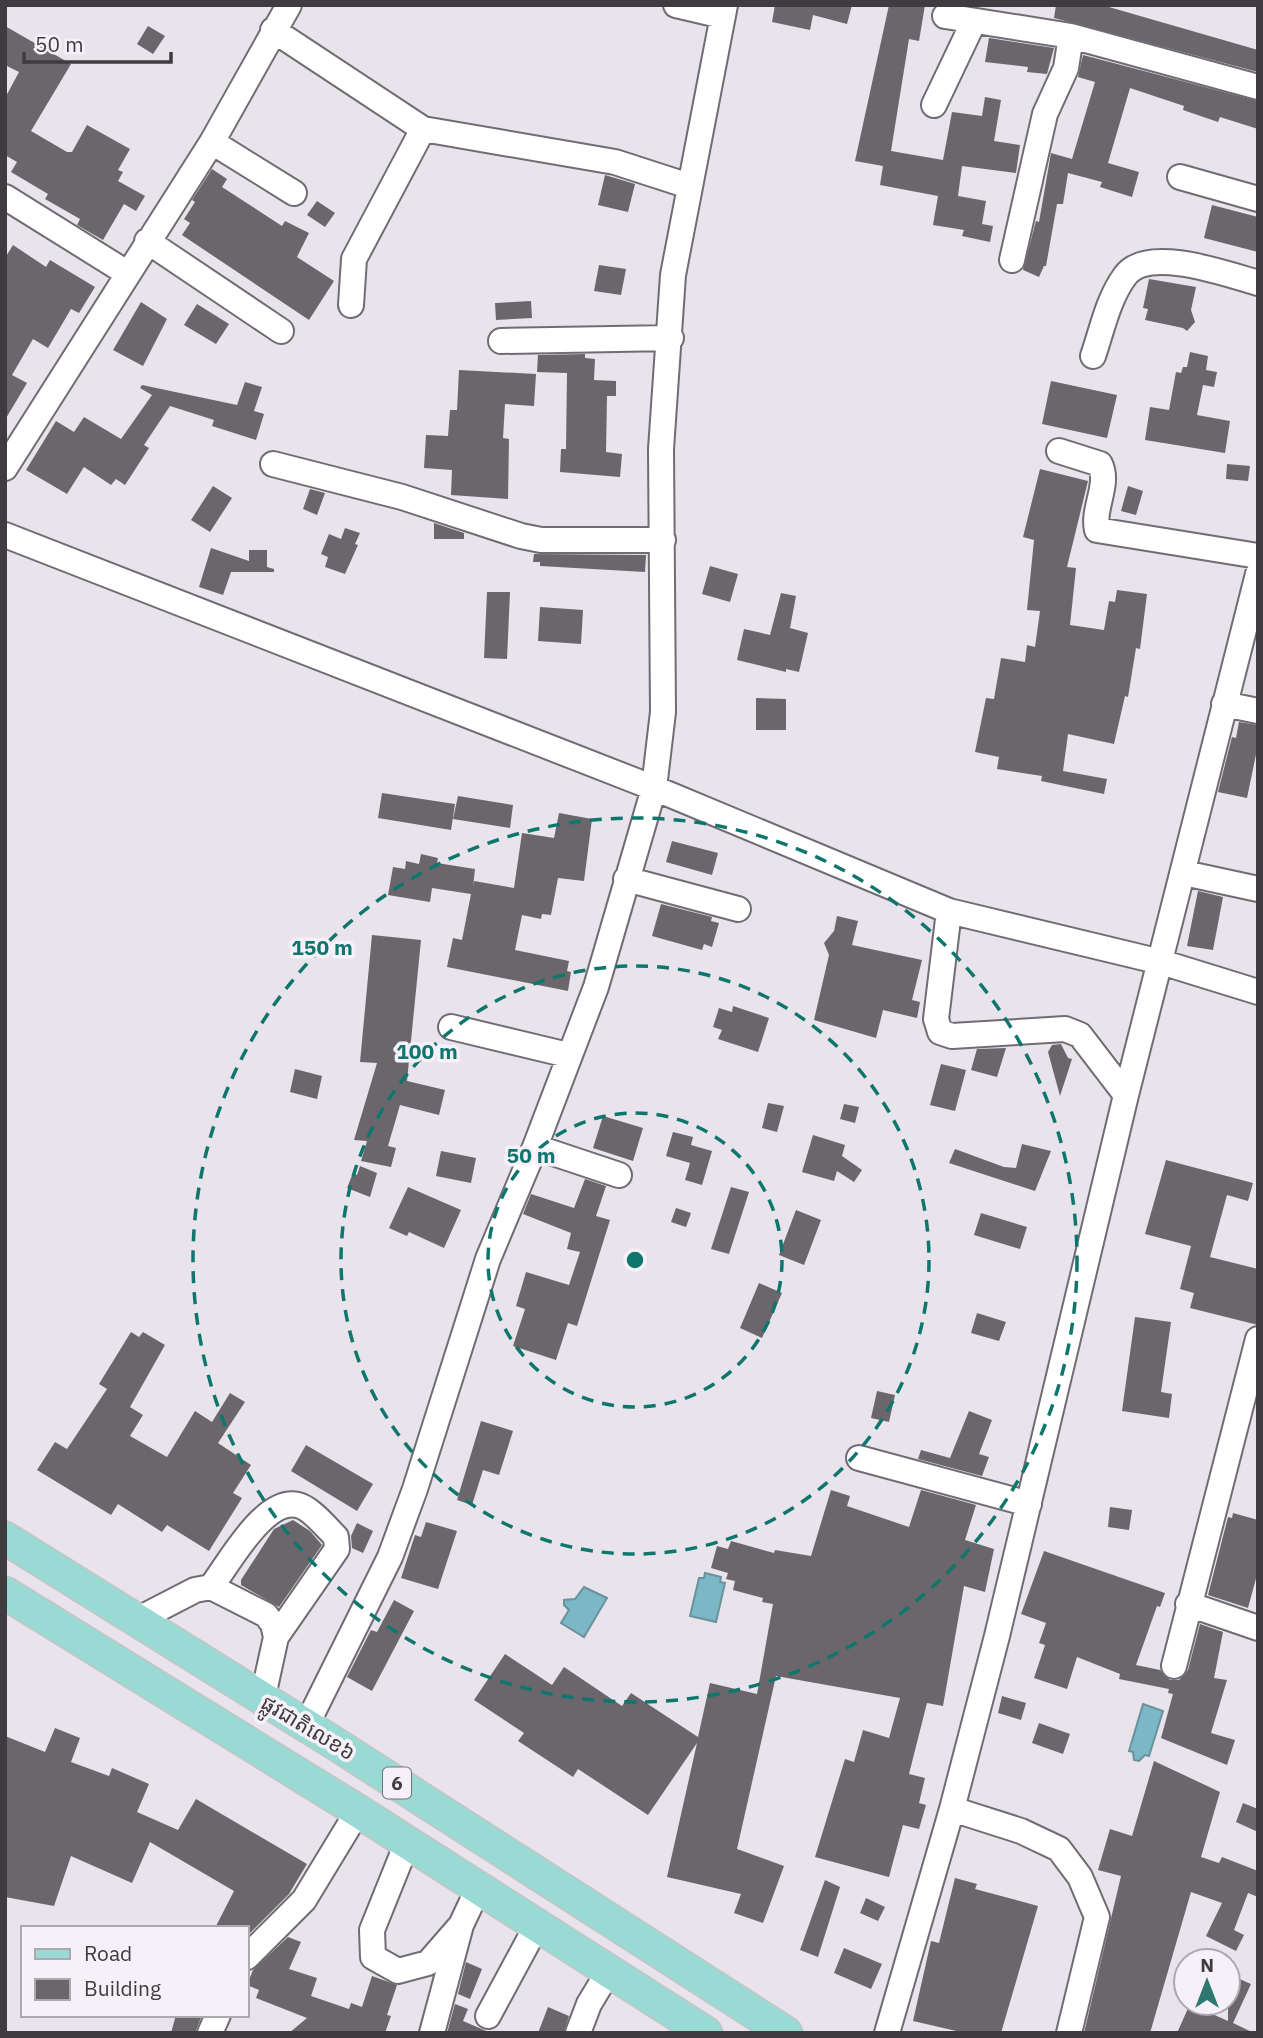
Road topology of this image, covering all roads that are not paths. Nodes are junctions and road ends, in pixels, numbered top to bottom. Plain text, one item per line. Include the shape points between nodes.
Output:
1 (289, 5) edge
2 (676, 5) edge
3 (724, 11) edge
4 (945, 16) dead end
5 (974, 21) junction
6 (273, 30) junction
7 (1071, 36) junction
8 (1258, 87) edge
9 (934, 105) dead end
10 (423, 130) junction
11 (212, 142) junction
12 (1180, 177) dead end
13 (690, 186) junction
14 (294, 193) dead end
15 (5, 197) edge
16 (1258, 199) edge
17 (147, 242) junction
18 (1012, 260) dead end
19 (127, 273) junction
20 (1258, 283) edge
21 (351, 305) dead end
22 (281, 331) dead end
23 (671, 338) junction
24 (501, 341) dead end
25 (1093, 356) dead end
26 (1059, 451) dead end
27 (274, 464) dead end
28 (5, 468) edge
29 (5, 536) edge
30 (663, 540) junction
31 (1258, 556) edge
32 (1258, 574) edge
33 (1224, 704) junction
34 (1258, 711) edge
35 (654, 788) junction
36 (1185, 873) junction
37 (626, 879) junction
38 (1258, 889) edge
39 (738, 909) dead end
40 (949, 911) junction
41 (1161, 961) junction
42 (1258, 992) edge
43 (451, 1027) dead end
44 (568, 1055) junction
45 (1126, 1095) junction
46 (535, 1147) junction
47 (619, 1175) dead end
48 (1258, 1339) edge
49 (859, 1458) dead end
50 (1028, 1504) junction
51 (5, 1538) edge
52 (211, 1587) junction
53 (5, 1593) edge
54 (1188, 1604) junction
55 (135, 1620) junction
56 (1258, 1628) edge
57 (276, 1637) junction
58 (1174, 1666) dead end
59 (262, 1701) junction
60 (319, 1734) junction
61 (294, 1773) junction
62 (952, 1809) junction
63 (358, 1811) junction
64 (407, 1843) junction
65 (478, 1889) junction
66 (461, 1924) junction
67 (536, 1927) junction
68 (248, 1956) edge
69 (609, 1971) junction
70 (488, 2016) dead end
71 (217, 2017) edge
72 (210, 2033) edge
73 (432, 2033) edge
74 (578, 2033) edge
75 (706, 2033) edge
76 (786, 2033) edge
77 (887, 2033) edge
78 (1069, 2033) edge

1 - 6 street
2 - 3 street
3 - 13 street
4 - 5 street
5 - 7 street
5 - 9 street
6 - 10 street
6 - 11 street
7 - 8 street
7 - 18 street via 1066,68 1045,114
10 - 13 street via 615,162
10 - 21 street via 355,259
11 - 14 street
11 - 17 street
12 - 16 street
13 - 23 street via 673,275
15 - 19 street
17 - 19 street
17 - 22 street
19 - 28 street
20 - 25 street via 1170,263 1137,265 1113,297
23 - 24 street
23 - 30 street via 661,449
26 - 31 street via 1097,462 1103,469 1097,530
27 - 30 street via 463,514 499,531 541,540
29 - 35 street
30 - 35 street via 663,712
32 - 33 street
33 - 34 street
33 - 36 street
35 - 37 street
35 - 40 street
36 - 38 street
36 - 41 street
37 - 39 street
37 - 44 street via 596,987
40 - 41 street
40 - 45 street via 936,1019 940,1032 952,1036 1065,1029 1080,1035
41 - 42 street
41 - 45 street
43 - 44 street
44 - 46 street
45 - 50 street
46 - 47 street
46 - 60 street via 488,1259 390,1557
48 - 54 street
49 - 50 street
50 - 62 street
51 - 55 main road, ផ្លូវជាតិលេខ៦ / 6
52 - 55 street via 195,1590
52 - 57 street via 266,1615
52 - 57 street via 269,1510 289,1503 305,1507 336,1536 337,1549
53 - 61 main road, 6
54 - 56 street
54 - 58 street
55 - 59 main road, ផ្លូវជាតិលេខ៦ / 6
57 - 59 street
59 - 60 main road, ផ្លូវជាតិលេខ៦ / 6
60 - 61 main road
60 - 76 main road, ផ្លូវជាតិលេខ៦ / 6
61 - 63 main road, 6
62 - 77 street
62 - 78 street via 1021,1831 1059,1849 1080,1877 1097,1917
63 - 64 main road, 6
63 - 68 street via 304,1900
64 - 65 main road, 6
64 - 66 street via 372,1930 373,1957 398,1971 428,1963
65 - 66 street
65 - 67 main road, 6
66 - 73 street
67 - 69 main road, 6
67 - 70 street
69 - 74 street
69 - 75 main road, 6
71 - 72 street

